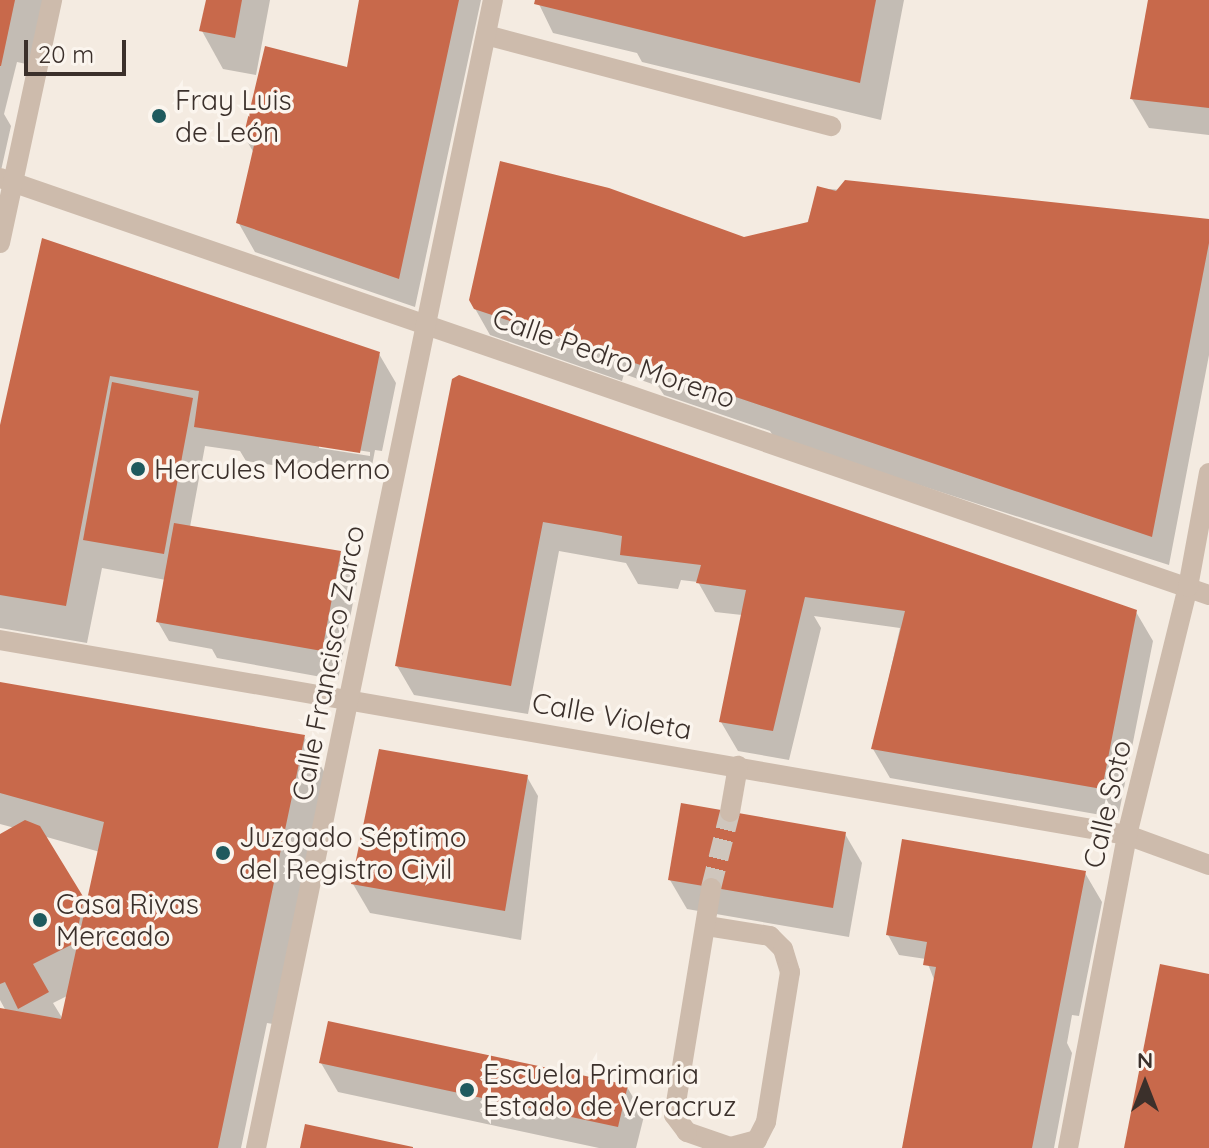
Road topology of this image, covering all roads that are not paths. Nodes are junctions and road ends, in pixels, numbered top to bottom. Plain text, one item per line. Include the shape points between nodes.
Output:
1 (52, 0) edge
2 (493, 0) edge
3 (486, 35) junction
4 (831, 126) dead end
5 (6, 179) edge
6 (0, 243) edge
7 (424, 322) junction
8 (1209, 473) edge
9 (1188, 587) junction
10 (1209, 595) edge
11 (0, 640) edge
12 (351, 699) junction
13 (738, 766) junction
14 (730, 812) tunnel mouth
15 (1127, 835) junction
16 (1209, 865) edge
17 (711, 888) tunnel mouth
18 (707, 926) junction
19 (256, 1148) edge
20 (1068, 1148) edge

1 - 5 street
2 - 3 street, Calle Francisco Zarco
3 - 4 street
3 - 7 street, Calle Francisco Zarco
5 - 6 street
5 - 7 street, Calle Pedro Moreno
7 - 9 street, Calle Pedro Moreno
7 - 12 street, Calle Francisco Zarco
8 - 9 street, Calle Soto
9 - 10 street, Calle Pedro Moreno
9 - 15 street, Calle Soto
11 - 12 street, Calle Violeta
12 - 13 street, Calle Violeta
12 - 19 street, Calle Francisco Zarco
13 - 14 street
13 - 15 street, Calle Violeta
15 - 16 street, Calle Violeta
15 - 20 street, Calle Soto
17 - 18 street
18 - 18 street via 674,1115 687,1132 730,1147 757,1140 766,1122 790,972 783,949 770,936

